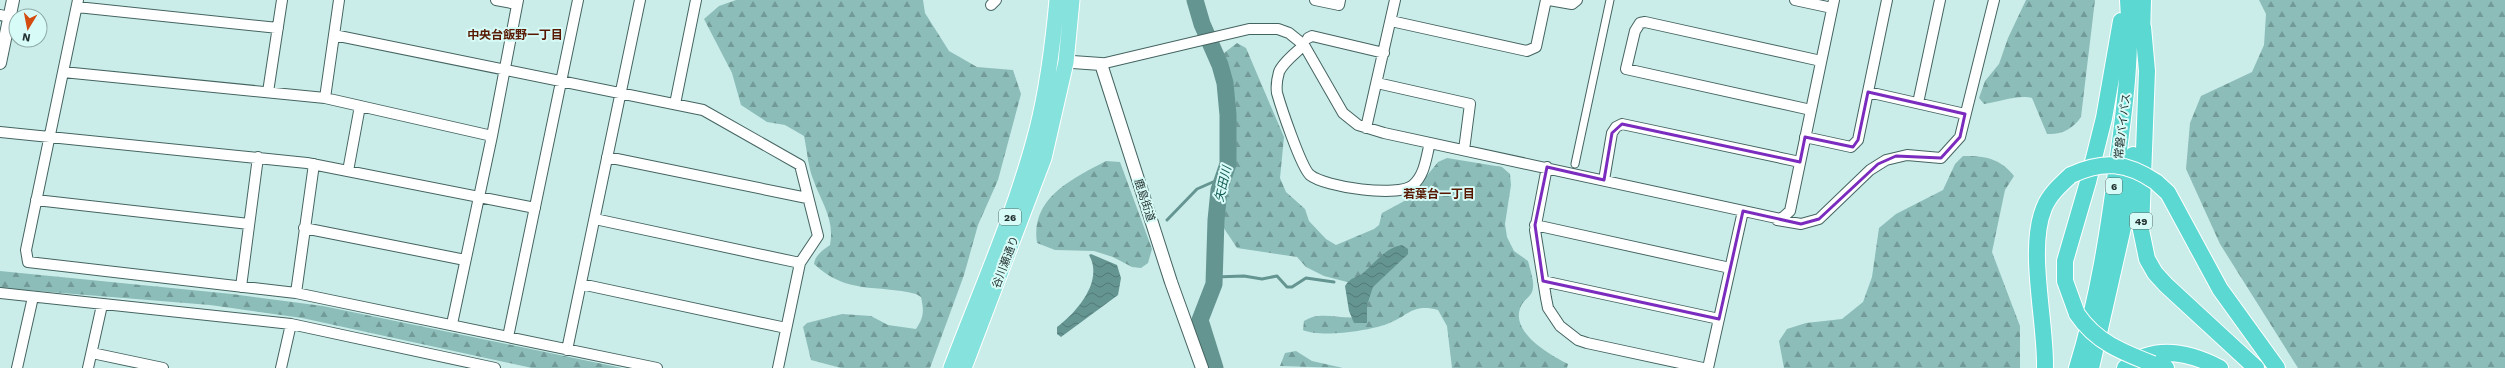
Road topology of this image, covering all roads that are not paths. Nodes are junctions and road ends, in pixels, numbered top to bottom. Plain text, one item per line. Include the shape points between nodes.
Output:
1 (13, 0) edge
2 (282, 0) edge
3 (339, 0) edge
4 (496, 0) edge
5 (578, 0) edge
6 (640, 0) edge
7 (696, 0) edge
8 (1057, 0) edge
9 (1072, 0) edge
10 (1315, 0) edge
11 (1340, 0) edge
12 (1395, 0) edge
13 (1547, 0) edge
14 (1577, 0) edge
15 (1610, 0) edge
16 (1795, 0) edge
17 (1887, 0) edge
18 (1940, 0) edge
19 (1994, 0) edge
20 (2124, 0) edge
21 (2128, 0) edge
22 (2143, 0) edge
23 (517, 2) edge
24 (77, 4) edge
25 (1833, 4) edge
26 (4, 16) edge
27 (1391, 21) junction
28 (2143, 27) junction
29 (278, 28) junction
30 (334, 34) junction
31 (1306, 41) junction
32 (1384, 53) junction
33 (1059, 61) junction
34 (1821, 61) junction
35 (0, 63) edge
36 (1101, 64) junction
37 (504, 69) junction
38 (63, 72) junction
39 (561, 81) junction
40 (1377, 83) junction
41 (268, 92) junction
42 (621, 92) junction
43 (1868, 92) junction
44 (325, 98) junction
45 (1918, 103) junction
46 (675, 104) junction
47 (360, 106) junction
48 (1811, 110) junction
49 (1965, 114) junction
50 (1366, 128) junction
51 (0, 132) edge
52 (492, 136) junction
53 (1805, 136) junction
54 (50, 137) junction
55 (1430, 143) junction
56 (1464, 150) junction
57 (258, 157) junction
58 (607, 157) junction
59 (1800, 162) junction
60 (314, 164) junction
61 (1575, 164) dead end
62 (1547, 168) junction
63 (348, 171) junction
64 (1604, 180) junction
65 (479, 197) junction
66 (807, 198) junction
67 (36, 200) junction
68 (535, 208) junction
69 (1743, 211) junction
70 (595, 218) junction
71 (1775, 219) junction
72 (249, 224) junction
73 (1535, 225) junction
74 (304, 228) junction
75 (465, 260) junction
76 (800, 263) junction
77 (1730, 268) junction
78 (1543, 281) junction
79 (581, 284) junction
80 (240, 287) junction
81 (0, 293) edge
82 (296, 293) junction
83 (33, 296) junction
84 (102, 305) junction
85 (1719, 319) junction
86 (291, 324) junction
87 (452, 324) junction
88 (786, 328) junction
89 (508, 337) junction
90 (567, 350) junction
91 (92, 353) junction
92 (469, 365) edge
93 (2160, 366) edge
94 (18, 368) edge
95 (88, 368) edge
96 (162, 368) edge
97 (281, 368) edge
98 (495, 368) edge
99 (657, 368) edge
100 (778, 368) edge
101 (951, 368) edge
102 (964, 368) edge
103 (1202, 368) edge
104 (1703, 368) edge
105 (1708, 368) edge
106 (2045, 368) edge
107 (2077, 368) edge
108 (2091, 368) edge
109 (2125, 368) edge
110 (2220, 368) edge
111 (2256, 368) edge
112 (2277, 368) edge

1 - 26 street
2 - 29 street
3 - 30 street
4 - 23 street
5 - 39 street
6 - 42 street
7 - 46 street
8 - 33 main road, 26
9 - 33 main road, 26
10 - 11 street via 1339,5
12 - 27 street
13 - 14 street via 1572,4
13 - 27 street via 1536,47 1527,50
15 - 61 street
16 - 25 street
17 - 43 street
18 - 45 street
19 - 49 street
20 - 93 highway, bridge via 2104,118 2065,261 2065,281 2077,314 2086,328 2097,338
21 - 107 highway, 常磐バイパス / 6 via 2130,23 2126,98 2109,229
22 - 28 highway, 常磐バイパス / 6
23 - 37 street
24 - 29 street
24 - 38 street
25 - 34 street
26 - 35 street
27 - 32 street
28 - 108 highway, 常磐バイパス / 6 via 2124,223
28 - 111 highway, 49 via 2147,71 2141,230 2147,258 2166,285
29 - 41 street
30 - 37 street
30 - 44 street
31 - 32 street via 1312,36
31 - 36 street via 1290,33 1257,28
31 - 50 street via 1343,113
31 - 55 street via 1280,70 1277,92 1300,158 1310,175 1321,180 1374,192 1402,190 1413,186 1420,178
32 - 40 street
33 - 36 street
33 - 101 main road, 26 via 1025,172
33 - 102 main road, 谷川瀬通り / 26 via 1044,158
34 - 48 street
34 - 48 street via 1645,22 1640,23 1635,31 1626,69
36 - 103 street, 鹿島街道 via 1171,282
37 - 39 street
37 - 52 street
38 - 41 street
38 - 54 street
39 - 42 street
39 - 68 street
40 - 50 street
40 - 56 street via 1470,104
41 - 44 street
42 - 46 street
42 - 58 street
43 - 45 street
43 - 53 street via 1858,140 1851,147
44 - 47 street
45 - 49 street
46 - 66 street via 703,110 800,164
47 - 52 street
47 - 63 street
48 - 53 street
49 - 71 street via 1960,136 1941,158 1907,155 1886,160 1870,170 1819,219 1800,224
50 - 55 street
51 - 54 street
52 - 65 street
53 - 59 street
54 - 57 street
54 - 67 street
55 - 56 street
56 - 62 street
57 - 60 street
57 - 72 street
58 - 66 street
58 - 70 street
59 - 64 street via 1622,124 1612,133
59 - 71 street via 1790,211 1784,218
60 - 63 street
60 - 74 street
62 - 64 street
62 - 73 street
63 - 65 street
64 - 69 street
65 - 68 street
65 - 75 street
66 - 76 street via 818,236
67 - 72 street
67 - 80 street via 26,250 28,262
68 - 89 street
69 - 71 street
69 - 77 street
70 - 76 street
70 - 79 street
72 - 80 street
73 - 77 street
73 - 78 street
74 - 75 street
74 - 82 street
75 - 87 street
76 - 88 street
77 - 85 street
78 - 85 street
78 - 104 street via 1548,308 1560,326 1578,340
79 - 88 street
79 - 90 street
80 - 82 street
81 - 83 street
82 - 87 street
83 - 84 street
83 - 94 street
84 - 86 street via 204,313
84 - 91 street
85 - 105 street
86 - 92 street
86 - 97 street
87 - 89 street
88 - 100 street
89 - 90 street
90 - 99 street
91 - 95 street
91 - 96 street
92 - 98 street
106 - 112 highway, bridge via 2036,241 2044,207 2060,184 2071,175 2085,169 2110,165 2138,170 2168,193 2220,289
109 - 110 highway via 2148,356 2163,352 2189,355

